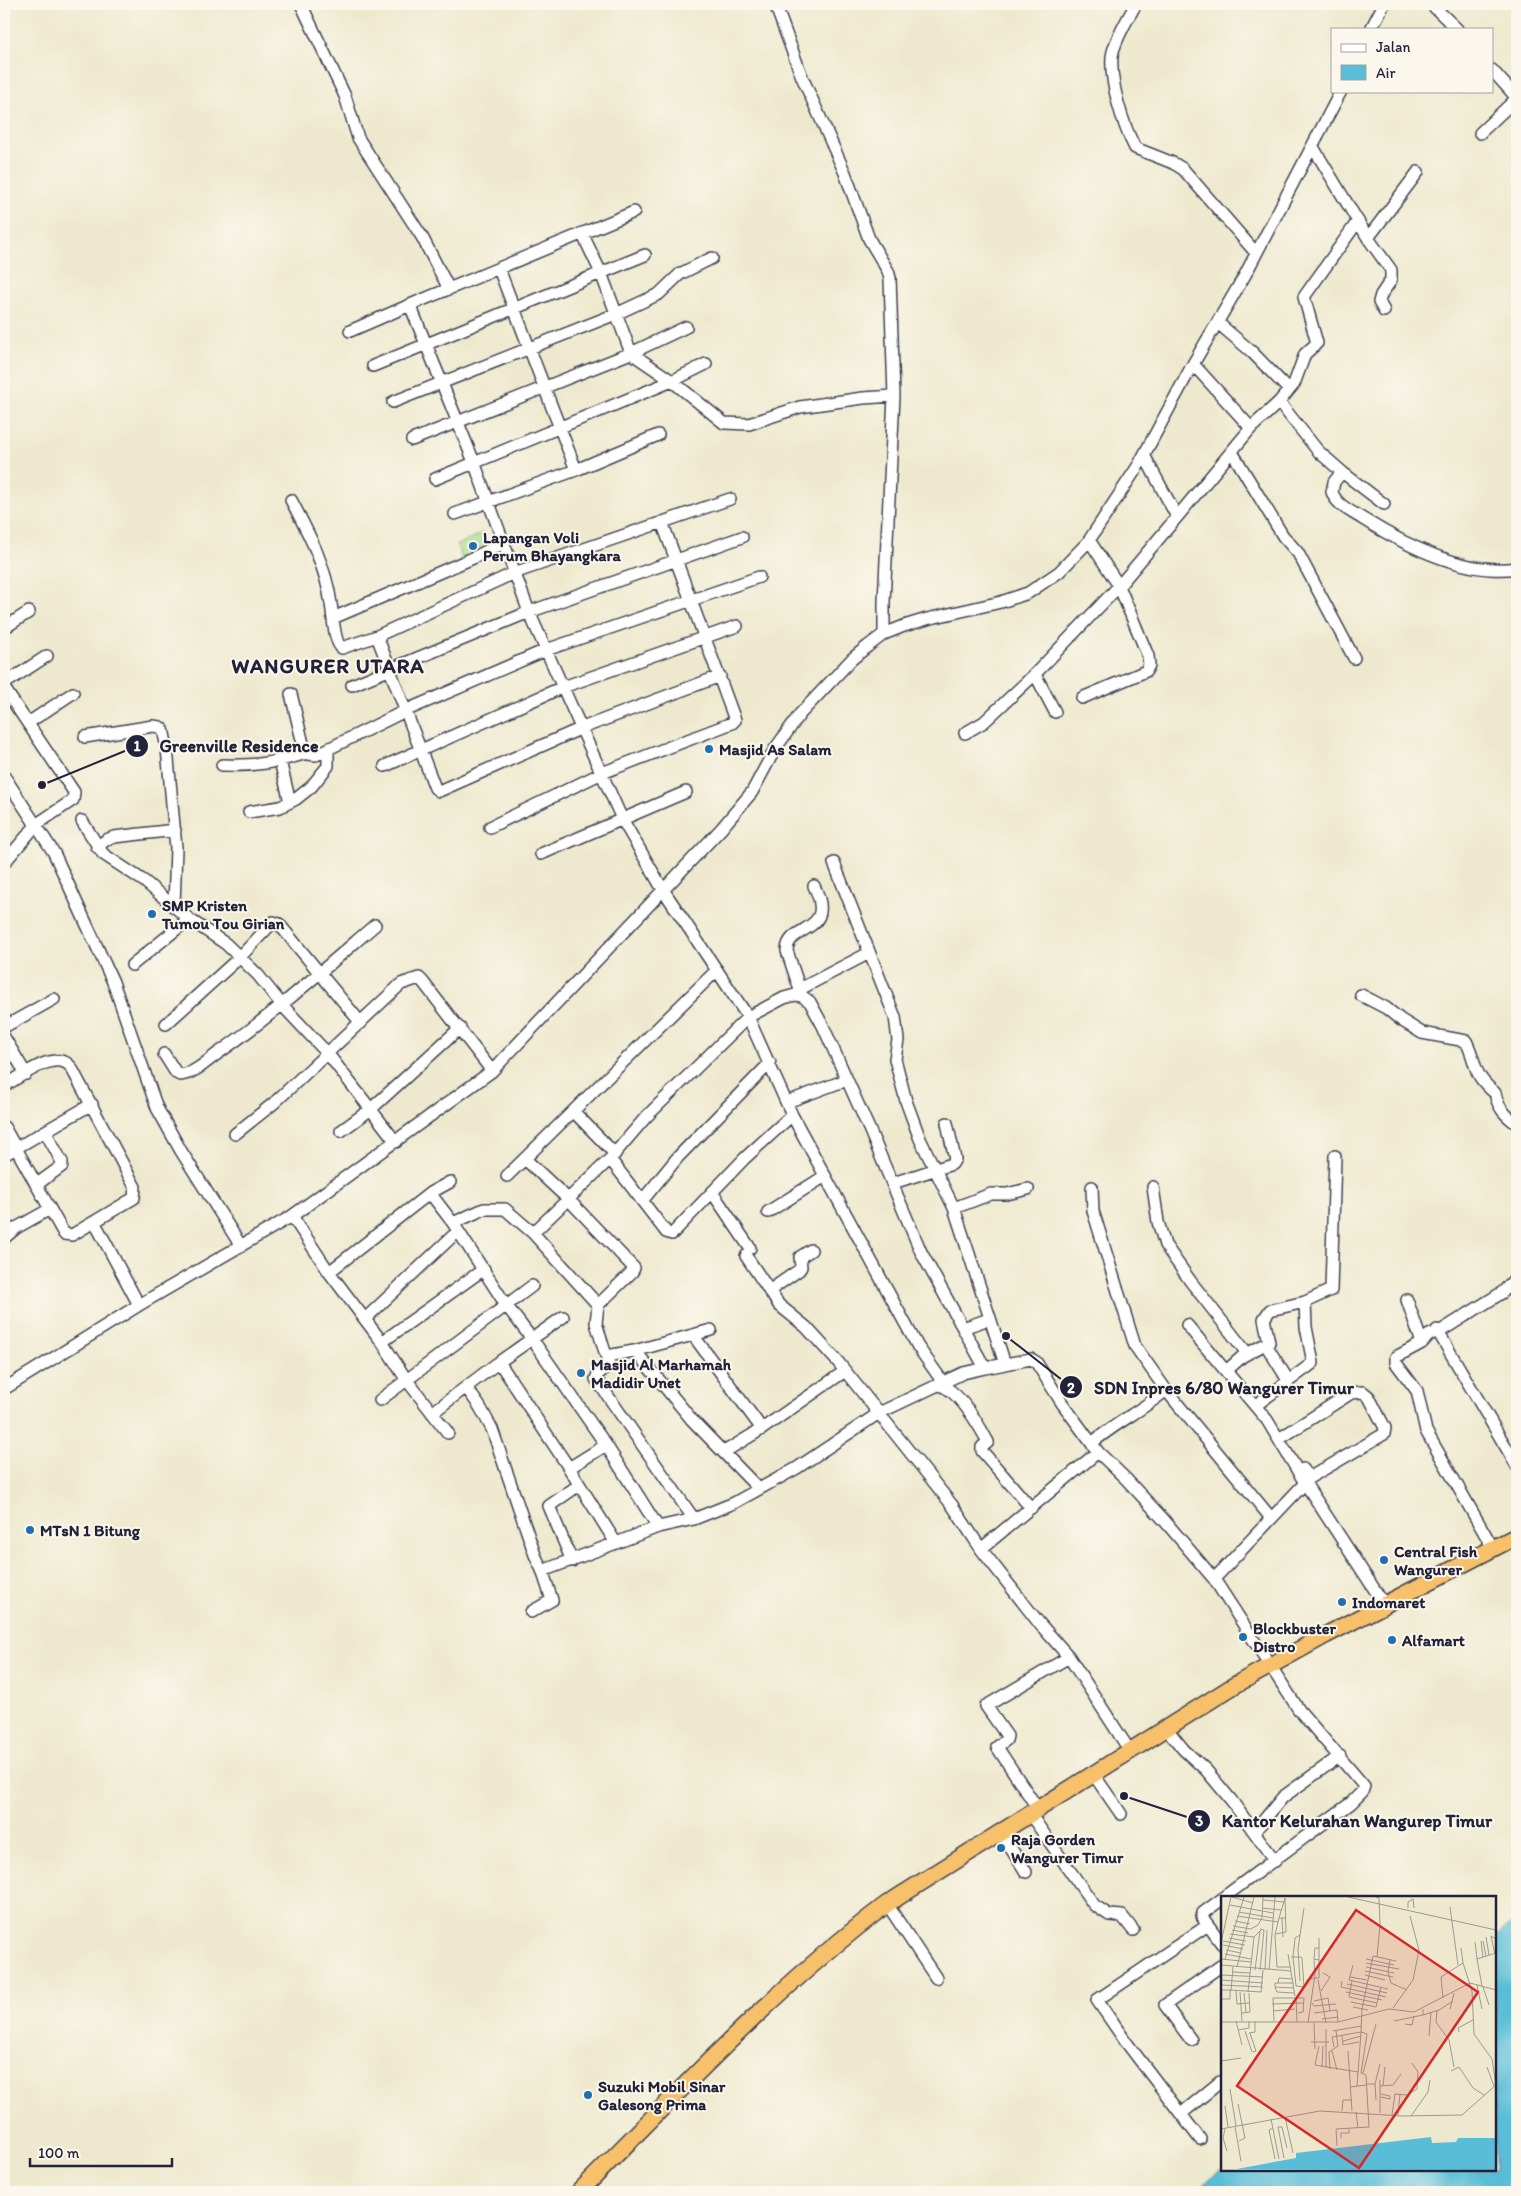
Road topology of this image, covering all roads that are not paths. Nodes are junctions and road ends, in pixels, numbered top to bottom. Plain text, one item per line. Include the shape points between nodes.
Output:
1 (301, 4) edge
2 (775, 4) edge
3 (1136, 4) edge
4 (1384, 4) edge
5 (1431, 4) edge
6 (1372, 28) edge
7 (1456, 28) edge
8 (1494, 72) edge
9 (1340, 92) edge
10 (1517, 98) edge
11 (1480, 133) dead end
12 (1313, 147) junction
13 (1418, 172) dead end
14 (634, 212) dead end
15 (1358, 221) junction
16 (582, 233) junction
17 (1368, 238) junction
18 (1256, 253) junction
19 (645, 255) dead end
20 (712, 258) dead end
21 (499, 269) junction
22 (600, 273) junction
23 (449, 289) junction
24 (410, 305) junction
25 (515, 309) junction
26 (1384, 311) dead end
27 (616, 314) junction
28 (1218, 323) junction
29 (686, 327) dead end
30 (350, 331) dead end
31 (424, 343) junction
32 (529, 347) junction
33 (631, 353) junction
34 (706, 364) dead end
35 (1193, 364) junction
36 (373, 366) dead end
37 (441, 381) junction
38 (672, 381) junction
39 (545, 386) junction
40 (1289, 390) junction
41 (894, 396) junction
42 (393, 402) dead end
43 (1279, 402) junction
44 (457, 421) junction
45 (560, 427) junction
46 (1251, 428) junction
47 (658, 435) dead end
48 (412, 440) dead end
49 (1232, 452) junction
50 (1144, 455) junction
51 (474, 462) junction
52 (576, 470) junction
53 (1342, 472) junction
54 (435, 479) dead end
55 (730, 499) dead end
56 (291, 500) dead end
57 (488, 502) junction
58 (1384, 504) dead end
59 (455, 514) dead end
60 (1177, 517) junction
61 (662, 522) junction
62 (742, 537) dead end
63 (1089, 540) junction
64 (503, 543) junction
65 (676, 562) junction
66 (1517, 568) edge
67 (514, 573) junction
68 (759, 577) dead end
69 (1119, 586) junction
70 (690, 599) junction
71 (29, 612) dead end
72 (529, 612) junction
73 (333, 618) junction
74 (737, 626) dead end
75 (4, 628) edge
76 (884, 634) junction
77 (377, 636) junction
78 (705, 636) junction
79 (546, 650) junction
80 (47, 656) dead end
81 (1354, 658) dead end
82 (390, 671) junction
83 (1035, 674) junction
84 (720, 676) junction
85 (4, 684) edge
86 (352, 685) dead end
87 (564, 687) junction
88 (4, 688) edge
89 (73, 694) dead end
90 (291, 694) dead end
91 (1082, 698) dead end
92 (407, 710) junction
93 (1055, 712) dead end
94 (28, 723) junction
95 (582, 728) junction
96 (965, 733) dead end
97 (85, 737) dead end
98 (328, 750) junction
99 (422, 750) junction
100 (307, 753) junction
101 (280, 761) junction
102 (222, 765) dead end
103 (385, 766) dead end
104 (602, 774) junction
105 (4, 776) edge
106 (686, 792) dead end
107 (290, 802) junction
108 (249, 812) dead end
109 (622, 819) junction
110 (82, 821) dead end
111 (37, 824) junction
112 (490, 827) dead end
113 (175, 830) junction
114 (97, 847) junction
115 (541, 854) dead end
116 (4, 862) edge
117 (834, 863) dead end
118 (814, 886) dead end
119 (662, 888) junction
120 (174, 907) junction
121 (189, 919) junction
122 (376, 925) dead end
123 (869, 953) junction
124 (240, 957) junction
125 (132, 965) dead end
126 (717, 970) junction
127 (320, 971) junction
128 (801, 993) junction
129 (1361, 995) dead end
130 (54, 999) dead end
131 (282, 1004) junction
132 (748, 1016) junction
133 (361, 1023) junction
134 (166, 1024) dead end
135 (4, 1027) edge
136 (460, 1028) junction
137 (4, 1037) edge
138 (164, 1054) dead end
139 (328, 1054) junction
140 (770, 1063) junction
141 (492, 1071) junction
142 (26, 1074) junction
143 (846, 1080) junction
144 (4, 1086) edge
145 (787, 1102) junction
146 (92, 1104) junction
147 (371, 1109) junction
148 (574, 1112) junction
149 (792, 1115) junction
150 (947, 1123) dead end
151 (1517, 1124) edge
152 (4, 1127) edge
153 (44, 1131) junction
154 (341, 1131) dead end
155 (235, 1134) dead end
156 (396, 1142) junction
157 (16, 1148) junction
158 (4, 1156) edge
159 (1335, 1156) dead end
160 (612, 1157) junction
161 (525, 1159) junction
162 (934, 1168) junction
163 (507, 1176) dead end
164 (825, 1176) junction
165 (450, 1182) dead end
166 (893, 1183) junction
167 (36, 1185) junction
168 (1092, 1187) dead end
169 (1153, 1187) dead end
170 (1028, 1189) dead end
171 (712, 1192) junction
172 (430, 1193) junction
173 (568, 1200) junction
174 (642, 1201) junction
175 (954, 1208) junction
176 (50, 1209) junction
177 (768, 1212) dead end
178 (292, 1216) junction
179 (95, 1223) junction
180 (455, 1227) junction
181 (533, 1233) junction
182 (4, 1238) edge
183 (241, 1246) junction
184 (811, 1250) dead end
185 (484, 1269) junction
186 (329, 1272) junction
187 (1517, 1276) edge
188 (532, 1286) dead end
189 (769, 1291) junction
190 (1407, 1300) dead end
191 (1305, 1302) junction
192 (139, 1305) junction
193 (506, 1305) junction
194 (598, 1305) junction
195 (563, 1317) dead end
196 (365, 1319) junction
197 (989, 1319) junction
198 (1187, 1325) dead end
199 (963, 1328) junction
200 (711, 1330) dead end
201 (1436, 1330) junction
202 (693, 1335) junction
203 (532, 1339) junction
204 (382, 1342) junction
205 (1422, 1343) junction
206 (1266, 1345) junction
207 (634, 1350) junction
208 (1247, 1354) junction
209 (606, 1356) junction
210 (499, 1362) junction
211 (1005, 1364) junction
212 (985, 1368) junction
213 (845, 1371) junction
214 (1226, 1371) junction
215 (406, 1379) junction
216 (1288, 1380) junction
217 (939, 1385) junction
218 (466, 1387) junction
219 (4, 1389) edge
220 (1166, 1390) junction
221 (380, 1400) dead end
222 (1256, 1405) junction
223 (432, 1413) junction
224 (879, 1413) junction
225 (762, 1429) junction
226 (448, 1433) dead end
227 (1281, 1438) junction
228 (606, 1445) junction
229 (1095, 1447) junction
230 (724, 1452) junction
231 (1517, 1466) edge
232 (569, 1468) junction
233 (1305, 1483) junction
234 (579, 1485) junction
235 (758, 1488) junction
236 (1031, 1508) junction
237 (694, 1518) junction
238 (1271, 1518) junction
239 (658, 1527) junction
240 (1517, 1536) edge
241 (616, 1543) junction
242 (1493, 1548) junction
243 (981, 1549) junction
244 (572, 1561) junction
245 (542, 1570) junction
246 (1214, 1579) junction
247 (1384, 1604) junction
248 (531, 1612) dead end
249 (1069, 1657) junction
250 (1269, 1666) junction
251 (1166, 1728) junction
252 (1130, 1751) junction
253 (1340, 1756) junction
254 (1094, 1775) junction
255 (1034, 1812) junction
256 (1122, 1814) dead end
257 (1254, 1832) junction
258 (1001, 1833) junction
259 (1275, 1861) junction
260 (1026, 1872) dead end
261 (1226, 1896) edge
262 (1221, 1900) edge
263 (887, 1904) junction
264 (1208, 1925) junction
265 (1133, 1930) dead end
266 (1221, 1943) edge
267 (1221, 1966) edge
268 (936, 1978) dead end
269 (1191, 2040) dead end
270 (1220, 2082) dead end
271 (1180, 2114) junction
272 (1200, 2139) dead end
273 (584, 2191) edge

1 - 23 street via 345,96 358,138 422,237
2 - 41 street via 869,239 890,278
3 - 18 street via 1112,56 1116,94 1129,136 1135,148 1183,169
4 - 6 street
5 - 7 street
8 - 10 street
9 - 12 street
10 - 11 street
12 - 15 street
12 - 18 street
13 - 17 street
14 - 16 street
15 - 17 street
15 - 40 street via 1304,297 1317,343 1306,354
16 - 21 street
16 - 22 street
17 - 26 street via 1391,270 1391,280 1379,302
18 - 28 street
19 - 22 street
20 - 27 street via 674,278 659,294
21 - 23 street
21 - 25 street
22 - 25 street
22 - 27 street
23 - 24 street
24 - 30 street
24 - 31 street
25 - 31 street
25 - 32 street
27 - 32 street
27 - 33 street
28 - 35 street
28 - 40 street
29 - 33 street
31 - 36 street
31 - 37 street
32 - 37 street
32 - 39 street
33 - 38 street
33 - 39 street
34 - 38 street
35 - 46 street
35 - 50 street
37 - 42 street
37 - 44 street
38 - 41 street via 724,423 735,425 749,424 800,407
38 - 45 street
39 - 44 street
39 - 45 street
40 - 43 street
41 - 76 street
43 - 46 street
43 - 53 street via 1318,451
44 - 48 street
44 - 51 street
45 - 51 street
45 - 52 street
46 - 49 street
47 - 52 street
49 - 60 street
49 - 81 street via 1283,536 1298,553
50 - 60 street
50 - 63 street
51 - 54 street
51 - 57 street
52 - 57 street
53 - 58 street
53 - 66 street via 1332,488 1336,500 1385,532 1412,546 1458,562 1492,569
55 - 61 street
56 - 73 street via 326,575
57 - 59 street
57 - 64 street
60 - 69 street
61 - 65 street
61 - 67 street
62 - 65 street
63 - 69 street
63 - 76 street via 1059,572 1028,592 1001,602 928,618
64 - 67 street
64 - 73 street
65 - 70 street
65 - 72 street
67 - 72 street
67 - 77 street
68 - 70 street
69 - 83 street
69 - 91 street via 1149,665 1146,671
70 - 78 street
70 - 79 street
71 - 75 street
72 - 79 street
72 - 82 street
73 - 77 street via 338,644 342,648
74 - 78 street
76 - 119 street via 852,659 804,709 775,749 752,792
77 - 82 street
78 - 84 street
78 - 87 street
79 - 87 street
79 - 92 street
80 - 85 street
82 - 86 street
82 - 92 street
83 - 93 street
83 - 96 street via 984,722
84 - 95 street
84 - 104 street via 734,721
87 - 95 street
87 - 99 street
88 - 94 street
89 - 94 street
90 - 100 street
92 - 98 street
92 - 99 street
94 - 111 street via 74,792 73,800
95 - 99 street via 439,791 435,788
95 - 104 street
97 - 113 street via 153,726 163,729
98 - 100 street via 316,755
98 - 107 street via 328,766 322,775 312,787
99 - 103 street
100 - 101 street
101 - 102 street via 253,766
101 - 107 street
104 - 109 street
104 - 112 street
105 - 111 street
106 - 109 street
107 - 108 street
109 - 115 street
109 - 119 street
110 - 114 street
111 - 116 street
111 - 183 street via 54,853 113,982 157,1108
113 - 114 street via 114,838
113 - 120 street
114 - 120 street
117 - 123 street
118 - 128 street via 822,903 819,915 787,944
119 - 126 street
119 - 141 street
120 - 121 street
121 - 124 street
121 - 125 street
122 - 127 street
123 - 128 street
123 - 162 street via 896,1021 896,1071
124 - 127 street via 269,924 277,922
124 - 131 street
124 - 134 street
126 - 132 street
126 - 148 street
127 - 131 street
127 - 133 street
128 - 132 street
128 - 143 street via 823,1026
129 - 151 street via 1422,1033 1466,1041 1475,1071 1495,1093 1497,1105
130 - 135 street
131 - 138 street via 185,1074 176,1073
131 - 139 street
132 - 140 street
132 - 160 street via 646,1117
133 - 136 street via 401,984 419,978
133 - 139 street
136 - 141 street
136 - 147 street
137 - 142 street
139 - 147 street
139 - 155 street
140 - 145 street
140 - 174 street via 678,1157
141 - 156 street
142 - 144 street
142 - 146 street via 48,1062 66,1060
143 - 145 street
143 - 166 street
145 - 149 street
146 - 153 street
146 - 179 street via 136,1191 134,1198
147 - 154 street
147 - 156 street
148 - 160 street
148 - 161 street
149 - 164 street
149 - 171 street
150 - 162 street via 954,1162 950,1166
152 - 157 street
153 - 157 street
153 - 167 street via 62,1166
156 - 178 street
157 - 158 street
157 - 167 street
159 - 191 street via 1332,1289
160 - 173 street
160 - 174 street
161 - 163 street
161 - 173 street
162 - 166 street
162 - 175 street
164 - 177 street
164 - 217 street via 918,1347 940,1378
165 - 172 street
166 - 199 street via 920,1252
167 - 176 street
168 - 220 street via 1093,1211 1135,1346
169 - 208 street via 1165,1245
170 - 175 street via 991,1194
171 - 174 street via 672,1234 666,1232
171 - 189 street
172 - 180 street
172 - 186 street
173 - 181 street
173 - 194 street via 634,1268
175 - 197 street
176 - 179 street via 68,1236
176 - 182 street
178 - 183 street
178 - 186 street
179 - 192 street
180 - 181 street via 484,1209 505,1209
180 - 185 street
180 - 196 street
181 - 194 street
183 - 192 street
184 - 189 street via 800,1257 799,1270
185 - 193 street
185 - 204 street
186 - 196 street
187 - 201 street via 1504,1292 1444,1329
188 - 193 street
189 - 213 street
190 - 205 street
191 - 206 street via 1268,1311 1264,1319 1269,1340
191 - 216 street via 1313,1363
192 - 219 street
193 - 203 street
193 - 215 street
194 - 209 street via 596,1324
195 - 203 street
196 - 204 street
197 - 199 street
197 - 211 street
198 - 214 street
199 - 212 street
200 - 202 street
201 - 205 street
201 - 231 street
202 - 207 street
202 - 225 street
203 - 210 street
203 - 228 street
204 - 215 street
205 - 242 street via 1396,1358 1396,1363 1417,1391 1426,1431
206 - 208 street
206 - 216 street
207 - 209 street
207 - 230 street via 673,1399
208 - 214 street
209 - 237 street via 609,1365 598,1374 598,1383
210 - 218 street
210 - 232 street
211 - 212 street
211 - 229 street via 1031,1359 1036,1362
212 - 217 street via 963,1373
213 - 224 street
213 - 225 street
214 - 222 street
215 - 221 street
215 - 223 street
216 - 222 street
217 - 224 street
217 - 236 street via 946,1386 967,1406 988,1442 982,1451
218 - 223 street
218 - 245 street via 492,1429
220 - 229 street via 1103,1433
220 - 238 street
222 - 227 street
223 - 226 street
224 - 235 street via 797,1468
224 - 243 street via 952,1505
225 - 230 street
227 - 227 street via 1358,1391 1369,1398 1385,1428 1384,1434 1309,1478
227 - 233 street
228 - 232 street
228 - 239 street
229 - 236 street
229 - 246 street
230 - 235 street
232 - 234 street
233 - 238 street
233 - 247 street
234 - 241 street
234 - 244 street via 549,1506
235 - 237 street via 734,1503
236 - 243 street
237 - 239 street
238 - 246 street
239 - 241 street
240 - 242 highway
241 - 244 street
242 - 247 highway
243 - 249 street
244 - 245 street
245 - 248 street via 552,1600
246 - 250 street
247 - 250 highway
249 - 252 street
249 - 255 street via 986,1706 1006,1736 1006,1740 997,1747
250 - 251 highway
250 - 253 street via 1299,1710
251 - 252 highway
251 - 257 street via 1206,1770
252 - 254 highway
253 - 257 street via 1289,1792
253 - 259 street via 1362,1782 1362,1792
254 - 255 highway
254 - 256 street
255 - 258 highway
255 - 265 street via 1094,1905 1108,1916 1122,1916
257 - 259 street
258 - 260 street
258 - 263 highway
259 - 261 street
262 - 264 street via 1202,1915
263 - 268 street
263 - 273 highway via 792,1982 654,2116
264 - 266 street
264 - 271 street via 1097,2000
267 - 269 street via 1165,2005
270 - 271 street
271 - 272 street

